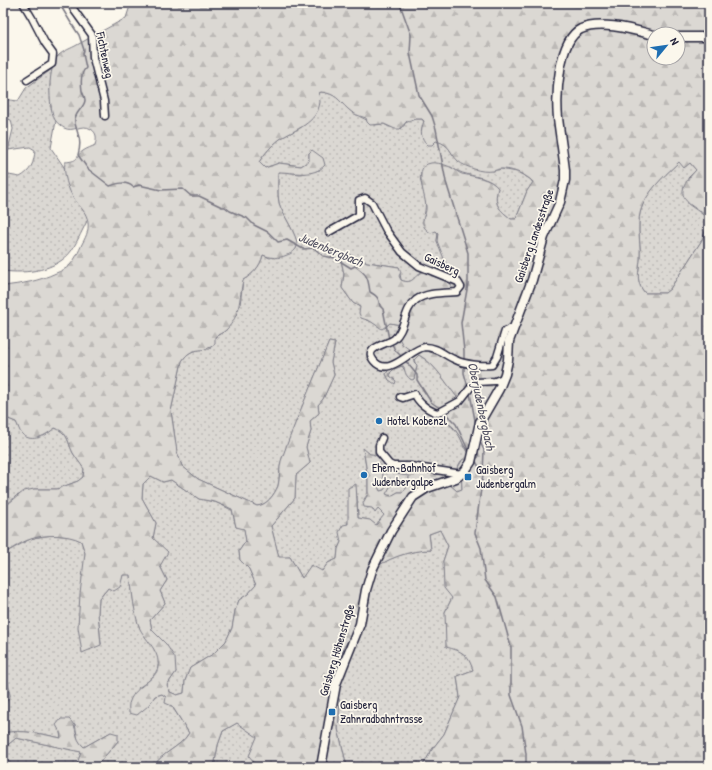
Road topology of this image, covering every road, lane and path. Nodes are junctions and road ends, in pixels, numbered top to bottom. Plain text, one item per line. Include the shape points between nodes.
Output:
1 (23, 3) edge
2 (71, 3) edge
3 (646, 33) edge
4 (686, 38) edge
5 (709, 38) edge
6 (27, 80) dead end
7 (104, 116) dead end
8 (329, 232) dead end
9 (514, 327) junction
10 (503, 378) junction
11 (400, 397) dead end
12 (382, 438) dead end
13 (464, 472) junction
14 (321, 767) edge

1 - 6 street via 53,54 52,64
2 - 7 street, Fichtenweg via 92,35 95,67 104,101
3 - 9 main road, Gaisberg Landesstraße via 591,26 577,32 567,47 560,71 558,108 565,170 564,185
4 - 5 main road
8 - 9 street, Gaisberg via 359,215 359,200 365,198 372,203 386,230 402,252 419,266 460,284 457,292 430,294 416,300 407,311 396,338 374,349 372,358 378,364 393,365 424,347 435,349 460,362 492,364 497,357 505,331
9 - 10 main road, Gaisberg Landesstraße
10 - 11 street via 477,382 460,401 438,413 419,401 415,394
10 - 13 main road, Gaisberg Landesstraße via 480,422 472,460
12 - 13 street via 378,451 391,465
13 - 14 main road, Gaisberg Höhenstraße via 452,480 415,495 391,531 372,570 360,624 340,673 330,712

